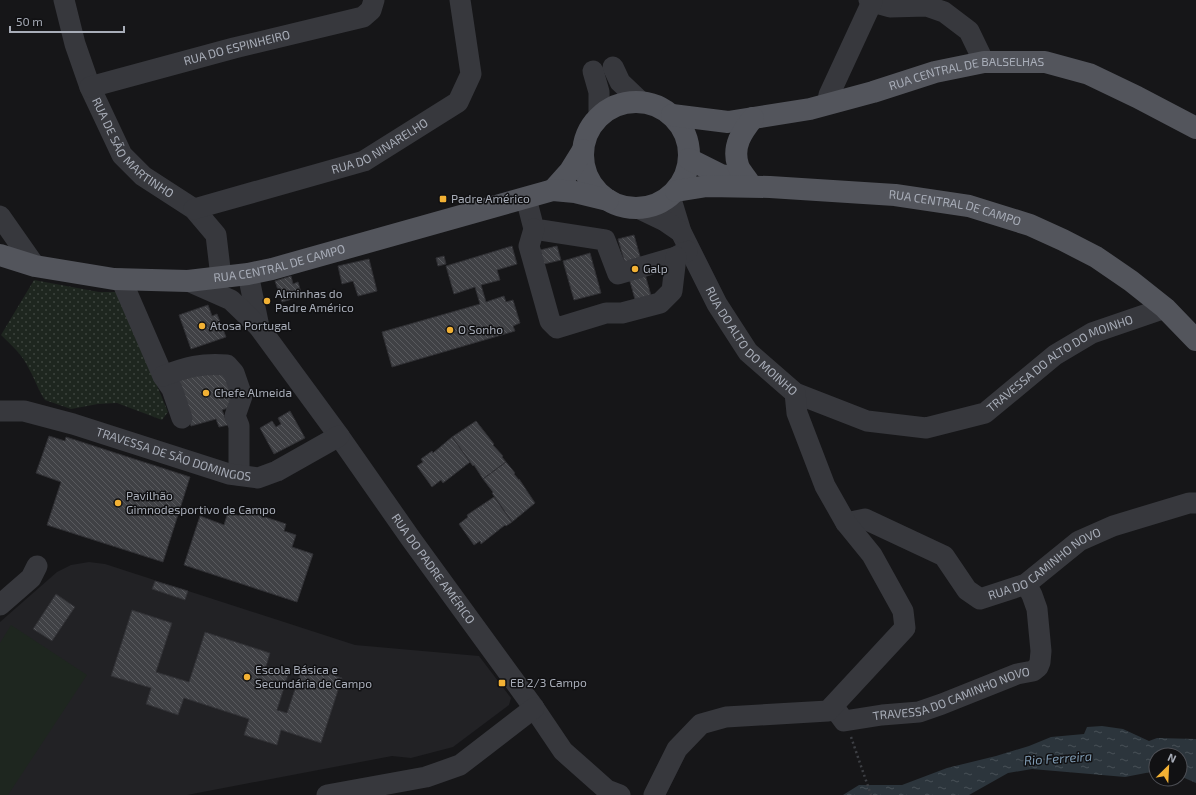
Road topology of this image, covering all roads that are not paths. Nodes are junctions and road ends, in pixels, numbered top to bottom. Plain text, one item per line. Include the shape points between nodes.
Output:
1 (64, 0) edge
2 (374, 0) edge
3 (460, 0) edge
4 (870, 1) edge
5 (984, 62) junction
6 (613, 67) dead end
7 (593, 71) dead end
8 (90, 87) junction
9 (641, 102) junction
10 (827, 104) junction
11 (672, 115) junction
12 (598, 117) junction
13 (753, 118) junction
14 (728, 122) junction
15 (1196, 128) edge
16 (583, 150) junction
17 (689, 156) junction
18 (748, 181) junction
19 (770, 187) junction
20 (553, 190) junction
21 (673, 193) junction
22 (526, 198) junction
23 (608, 200) junction
24 (638, 208) junction
25 (194, 209) junction
26 (0, 219) edge
27 (534, 229) junction
28 (682, 247) junction
29 (0, 255) edge
30 (34, 266) junction
31 (234, 275) junction
32 (121, 279) junction
33 (188, 281) junction
34 (231, 300) junction
35 (1165, 308) junction
36 (259, 327) junction
37 (1196, 340) edge
38 (163, 376) junction
39 (795, 393) junction
40 (0, 411) edge
41 (182, 418) dead end
42 (339, 436) junction
43 (238, 475) junction
44 (1196, 503) edge
45 (846, 523) junction
46 (37, 566) dead end
47 (1026, 584) junction
48 (0, 605) edge
49 (534, 708) junction
50 (839, 714) junction
51 (327, 795) edge
52 (620, 795) edge
53 (654, 795) edge

1 - 8 street, RUA DE SÃO MARTINHO via 75,44
2 - 8 street, RUA DO ESPINHEIRO via 371,10 364,17 234,48
3 - 25 street, RUA DO NINARELHO via 471,74 458,102 364,161
4 - 5 street via 890,8 927,6 944,12 969,31
4 - 10 street
5 - 10 main road, RUA CENTRAL DE BALSELHAS via 935,72
5 - 15 main road, RUA CENTRAL DE BALSELHAS via 1045,62 1089,74
6 - 9 street via 620,82
7 - 12 street via 599,92
8 - 25 street, RUA DE SÃO MARTINHO via 122,155 144,176
9 - 11 main road via 663,108
9 - 12 main road via 614,106
10 - 13 main road, RUA CENTRAL DE BALSELHAS
11 - 14 main road, RUA CENTRAL DE BALSELHAS
11 - 17 main road via 684,132
12 - 16 main road via 588,132
13 - 14 main road, RUA CENTRAL DE BALSELHAS
13 - 18 main road via 741,135 736,149 738,166
14 - 17 main road, RUA CENTRAL DE BALSELHAS via 700,140
16 - 20 main road via 570,171
16 - 23 main road via 584,165 589,179 597,191
17 - 18 main road via 722,175
17 - 21 main road via 683,181
18 - 19 main road
19 - 21 main road, RUA CENTRAL DE CAMPO via 707,186
19 - 35 main road, RUA CENTRAL DE CAMPO via 895,195 969,206 1030,225 1089,254 1131,281
20 - 22 main road, RUA CENTRAL DE CAMPO
20 - 23 main road, RUA CENTRAL DE CAMPO
21 - 24 main road via 661,202
21 - 28 street, RUA DO ALTO DO MOINHO
22 - 27 street
22 - 31 main road, RUA CENTRAL DE CAMPO via 272,269
23 - 24 main road
24 - 28 street, RUA DO ALTO DO MOINHO via 665,221
25 - 31 street, RUA DE SÃO MARTINHO via 216,235
26 - 30 street
27 - 28 street via 606,240 618,274
27 - 28 street via 529,246 550,321 557,328 606,314 622,313 660,303 672,291
28 - 39 street, RUA DO ALTO DO MOINHO via 748,352
29 - 30 main road, RUA CENTRAL DE CAMPO
30 - 32 main road, RUA CENTRAL DE CAMPO
31 - 33 main road, RUA CENTRAL DE CAMPO
31 - 34 street
31 - 36 street, RUA DO PADRE AMÉRICO
32 - 33 main road, RUA CENTRAL DE CAMPO
32 - 38 street
33 - 34 street, RUA DO PADRE AMÉRICO
34 - 36 street, RUA DO PADRE AMÉRICO
35 - 37 main road, RUA CENTRAL DE CAMPO
35 - 39 street, TRAVESSA DO ALTO DO MOINHO via 1092,333 1080,340 1055,355 985,413 926,428 868,421
36 - 42 street, RUA DO PADRE AMÉRICO
38 - 41 street via 172,389
38 - 43 street via 189,366 211,363 227,365 234,373 242,396 235,416 239,426
39 - 45 street, RUA DO ALTO DO MOINHO via 797,413 825,486
40 - 43 street, TRAVESSA DE SÃO DOMINGOS via 24,411 73,424
42 - 43 street, TRAVESSA DE SÃO DOMINGOS via 277,471 258,478
42 - 49 street, RUA DO PADRE AMÉRICO
44 - 47 street, RUA DO CAMINHO NOVO via 1188,503 1113,526 1079,541
45 - 47 street, RUA DO CAMINHO NOVO via 865,519 944,556 967,590 980,599
45 - 50 street, RUA DO ALTO DO MOINHO via 872,555 903,611 905,628
46 - 48 street via 31,578
47 - 50 street, TRAVESSA DO CAMINHO NOVO via 1037,609 1041,651 1038,667 1033,671 1017,674 919,712 896,715
49 - 51 street via 460,764 426,777
49 - 52 street, RUA DO PADRE AMÉRICO via 563,751 607,790
50 - 53 street, RUA DO ALTO DO MOINHO via 828,711 726,717 701,724 677,749

